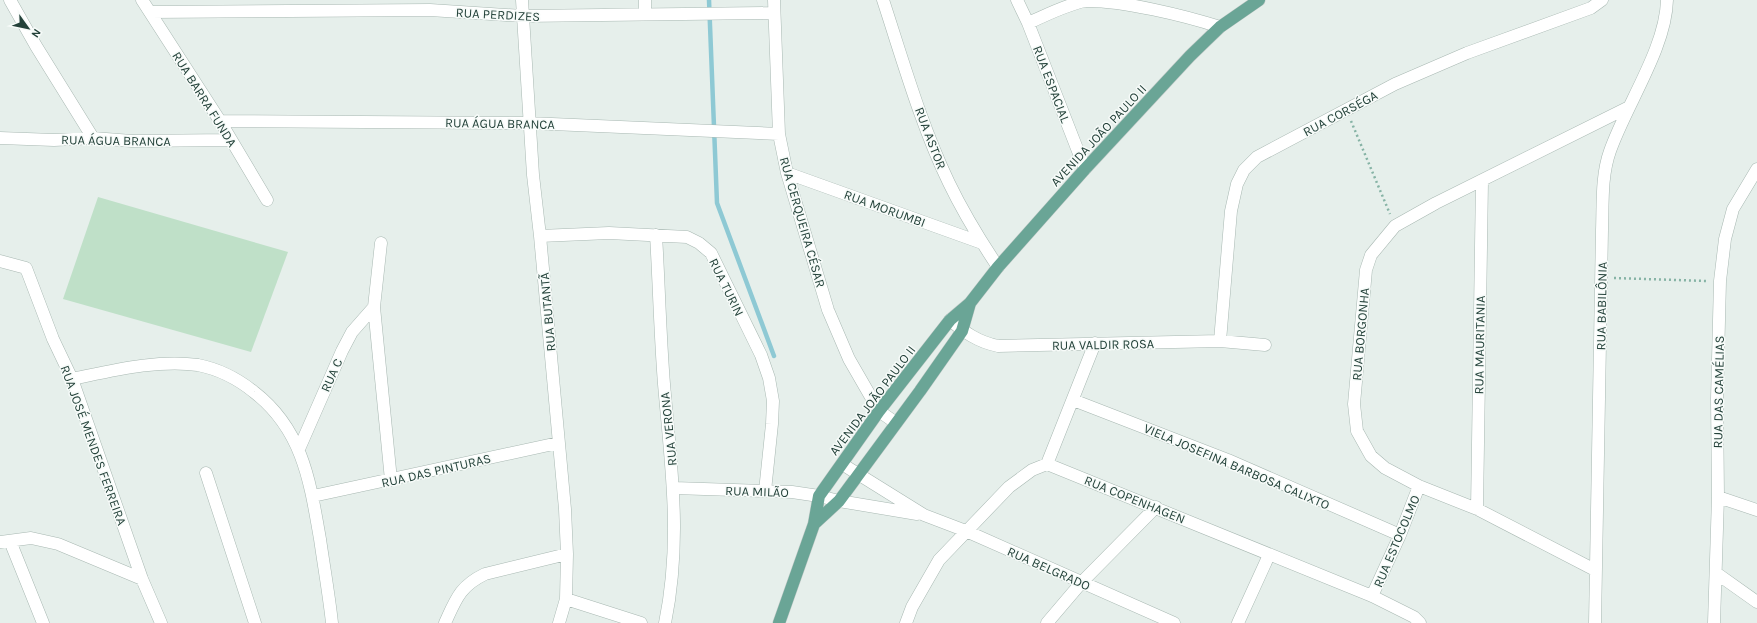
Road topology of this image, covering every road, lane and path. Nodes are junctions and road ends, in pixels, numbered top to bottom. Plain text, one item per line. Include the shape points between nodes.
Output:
1 (10, 0) edge
2 (142, 0) edge
3 (522, 0) edge
4 (645, 0) edge
5 (774, 0) edge
6 (883, 0) edge
7 (1017, 0) edge
8 (1259, 0) edge
9 (1602, 0) edge
10 (1667, 0) edge
11 (150, 12) junction
12 (774, 13) junction
13 (646, 14) junction
14 (523, 16) junction
15 (1028, 23) junction
16 (1220, 27) junction
17 (1627, 108) junction
18 (1346, 109) junction
19 (220, 121) junction
20 (528, 123) junction
21 (779, 134) junction
22 (0, 138) edge
23 (93, 138) junction
24 (231, 140) junction
25 (1085, 169) junction
26 (1757, 169) edge
27 (787, 173) junction
28 (1482, 181) junction
29 (267, 200) dead end
30 (1395, 226) junction
31 (656, 235) junction
32 (540, 236) junction
33 (381, 243) dead end
34 (982, 243) junction
35 (0, 261) edge
36 (998, 267) junction
37 (1602, 278) junction
38 (1720, 281) junction
39 (970, 303) junction
40 (374, 307) junction
41 (950, 320) junction
42 (962, 331) junction
43 (1220, 341) junction
44 (1095, 344) junction
45 (1265, 345) dead end
46 (72, 379) junction
47 (1073, 400) junction
48 (879, 411) junction
49 (896, 423) junction
50 (558, 443) junction
51 (299, 449) junction
52 (842, 464) junction
53 (1047, 464) junction
54 (206, 473) dead end
55 (859, 475) junction
56 (391, 480) junction
57 (1419, 486) junction
58 (674, 488) junction
59 (765, 491) junction
60 (313, 496) junction
61 (819, 496) junction
62 (1718, 497) junction
63 (839, 501) junction
64 (1156, 507) junction
65 (1477, 509) junction
66 (1757, 510) edge
67 (924, 515) junction
68 (814, 524) junction
69 (966, 531) junction
70 (1400, 535) junction
71 (5, 541) edge
72 (567, 554) junction
73 (1269, 555) junction
74 (1595, 570) junction
75 (1716, 573) junction
76 (142, 579) junction
77 (1081, 584) junction
78 (1372, 596) junction
79 (566, 599) junction
80 (1757, 602) edge
81 (43, 623) edge
82 (161, 623) edge
83 (255, 623) edge
84 (332, 623) edge
85 (445, 623) edge
86 (559, 623) edge
87 (641, 623) edge
88 (665, 623) edge
89 (778, 623) edge
90 (906, 623) edge
91 (1047, 623) edge
92 (1174, 623) edge
93 (1238, 623) edge
94 (1420, 623) edge
95 (1595, 623) edge
96 (1714, 623) edge

1 - 23 street
2 - 11 street, RUA BARRA FUNDA
3 - 14 street, RUA BUTANTÃ
4 - 13 street
5 - 12 street, RUA CERQUEIRA CÉSAR
6 - 34 street, RUA ASTOR via 919,108 948,183
7 - 15 street, RUA ESPACIAL
8 - 16 main road, AVENIDA JOÃO PAULO II
9 - 18 street, RUA CORSÉGA via 1591,8 1467,53 1395,84
10 - 17 street, RUA BABILÔNIA via 1662,32
11 - 14 street, RUA PERDIZES via 430,10
11 - 19 street, RUA BARRA FUNDA
12 - 13 street, RUA PERDIZES
12 - 21 street, RUA CERQUEIRA CÉSAR
13 - 14 street, RUA PERDIZES
14 - 20 street, RUA BUTANTÃ
15 - 16 street via 1068,6 1094,0 1126,3 1178,14
15 - 25 street, RUA ESPACIAL
16 - 25 main road, AVENIDA JOÃO PAULO II
17 - 28 street, RUA BORGONHA
17 - 37 street, RUA BABILÔNIA via 1609,153 1605,177
18 - 30 path
18 - 43 street, RUA CORSÉGA via 1257,157 1244,170 1237,184 1231,211
19 - 20 street, RUA ÁGUA BRANCA
19 - 24 street, RUA BARRA FUNDA
20 - 21 street, RUA ÁGUA BRANCA
20 - 32 street, RUA BUTANTÃ
21 - 27 street, RUA CERQUEIRA CÉSAR
22 - 23 street, RUA ÁGUA BRANCA
23 - 24 street, RUA ÁGUA BRANCA via 132,141
24 - 29 street, RUA BARRA FUNDA
25 - 36 main road, AVENIDA JOÃO PAULO II
26 - 38 street, RUA DAS CAMÉLIAS via 1733,209 1725,239
27 - 34 street, RUA MORUMBI
27 - 48 street, RUA CERQUEIRA CÉSAR via 828,310 849,359
28 - 30 street, RUA BORGONHA
28 - 65 street, RUA MAURITANIA
30 - 57 street, RUA BORGONHA via 1371,255 1366,270 1355,410 1357,431 1371,456 1385,468
31 - 32 street, RUA TURIN via 609,233
31 - 58 street, RUA VERONA via 661,348
31 - 59 street, RUA TURIN via 688,237 711,254 761,355 773,401
32 - 50 street, RUA BUTANTÃ
33 - 40 street
34 - 36 street, RUA ASTOR
35 - 46 street, RUA JOSÉ MENDES FERREIRA via 26,268 58,351
36 - 39 main road, AVENIDA JOÃO PAULO II
37 - 38 path
37 - 74 street, RUA BABILÔNIA
38 - 62 street, RUA DAS CAMÉLIAS
39 - 41 main road, AVENIDA JOÃO PAULO II
39 - 42 main road, AVENIDA JOÃO PAULO II
40 - 51 street, RUA C via 352,332
40 - 56 street
41 - 42 street, RUA VALDIR ROSA
41 - 48 main road, AVENIDA JOÃO PAULO II
42 - 44 street, RUA VALDIR ROSA via 987,344 998,346
42 - 49 main road, AVENIDA JOÃO PAULO II
43 - 44 street, RUA VALDIR ROSA
43 - 45 street, RUA VALDIR ROSA
44 - 47 street
46 - 51 street via 123,369 175,364 218,371 245,385 275,410 287,425
46 - 76 street, RUA JOSÉ MENDES FERREIRA
47 - 53 street
47 - 70 street, VIELA JOSEFINA BARBOSA CALIXTO via 1228,460
48 - 49 street, RUA CERQUEIRA CÉSAR
48 - 52 main road, AVENIDA JOÃO PAULO II
49 - 55 main road, AVENIDA JOÃO PAULO II
50 - 56 street, RUA DAS PINTURAS
50 - 72 street, RUA BUTANTÃ
51 - 60 street
52 - 55 street, RUA BELGRADO
52 - 61 main road, AVENIDA JOÃO PAULO II
53 - 64 street, RUA COPENHAGEN
53 - 69 street via 1032,470 1009,487
54 - 83 street
55 - 63 main road, AVENIDA JOÃO PAULO II
55 - 67 street, RUA BELGRADO
56 - 60 street, RUA DAS PINTURAS
57 - 65 street, RUA BORGONHA
57 - 70 street, RUA ESTOCOLMO
58 - 59 street, RUA MILÃO
58 - 88 street, RUA VERONA via 674,561
59 - 61 street, RUA MILÃO
60 - 84 street
61 - 63 street, RUA MILÃO
61 - 68 main road, AVENIDA JOÃO PAULO II
62 - 66 street
62 - 75 street, RUA DAS CAMÉLIAS
63 - 67 street, RUA BELGRADO
63 - 68 main road, AVENIDA JOÃO PAULO II
64 - 73 street, RUA COPENHAGEN
64 - 77 street
65 - 74 street, RUA BORGONHA
67 - 69 street, RUA BELGRADO
68 - 89 main road, AVENIDA JOÃO PAULO II
69 - 77 street, RUA BELGRADO
69 - 90 street via 939,560
70 - 78 street, RUA ESTOCOLMO
71 - 76 street via 31,538 58,544
71 - 81 street
72 - 79 street, RUA BUTANTÃ
72 - 85 street via 485,574 473,580 458,595
73 - 78 street, RUA COPENHAGEN
73 - 93 street
74 - 95 street, RUA BABILÔNIA
75 - 80 street
75 - 96 street, RUA DAS CAMÉLIAS
76 - 82 street, RUA JOSÉ MENDES FERREIRA
77 - 91 street
77 - 92 street, RUA BELGRADO
78 - 94 street, RUA COPENHAGEN via 1414,617
79 - 86 street, RUA BUTANTÃ
79 - 87 street

